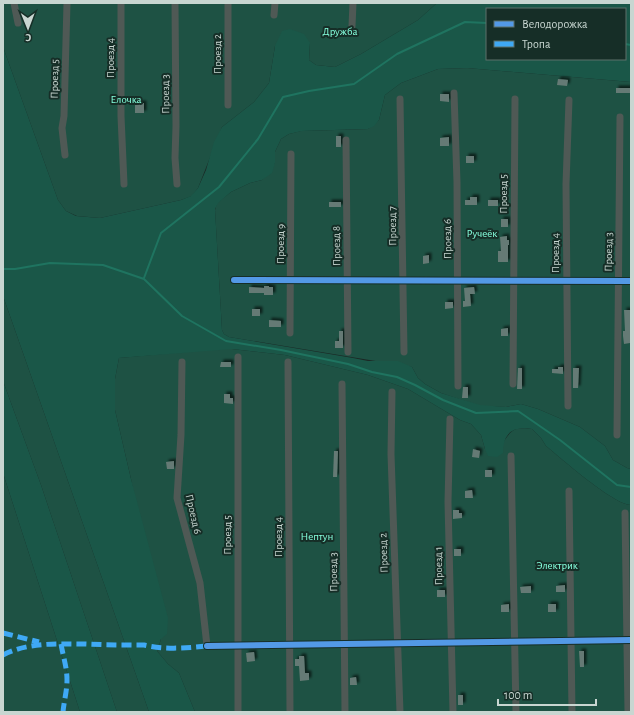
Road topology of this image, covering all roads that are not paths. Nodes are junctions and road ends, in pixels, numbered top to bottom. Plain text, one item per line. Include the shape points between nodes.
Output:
1 (14, 3) edge
2 (66, 3) edge
3 (121, 3) edge
4 (175, 3) edge
5 (228, 3) edge
6 (275, 3) edge
7 (353, 3) edge
8 (274, 15) dead end
9 (18, 23) dead end
10 (352, 26) dead end
11 (454, 93) dead end
12 (400, 99) dead end
13 (515, 99) dead end
14 (569, 100) dead end
15 (228, 106) dead end
16 (620, 117) dead end
17 (346, 140) dead end
18 (291, 154) dead end
19 (65, 155) dead end
20 (124, 184) dead end
21 (177, 184) dead end
22 (234, 280) dead end
23 (291, 280) junction
24 (348, 280) junction
25 (404, 280) junction
26 (458, 280) junction
27 (514, 281) junction
28 (566, 281) junction
29 (618, 281) junction
30 (631, 281) edge
31 (290, 333) dead end
32 (348, 352) dead end
33 (404, 352) dead end
34 (238, 358) dead end
35 (182, 362) dead end
36 (288, 362) dead end
37 (342, 384) dead end
38 (513, 384) dead end
39 (458, 386) dead end
40 (392, 392) dead end
41 (568, 406) dead end
42 (450, 419) dead end
43 (617, 435) dead end
44 (511, 456) dead end
45 (569, 491) dead end
46 (625, 513) dead end
47 (629, 640) edge
48 (571, 641) junction
49 (515, 642) junction
50 (451, 643) junction
51 (345, 644) junction
52 (398, 644) junction
53 (290, 645) junction
54 (238, 646) junction
55 (238, 712) edge
56 (290, 712) edge
57 (346, 712) edge
58 (400, 712) edge
59 (453, 712) edge
60 (516, 712) edge
61 (572, 712) edge
62 (628, 712) edge

1 - 9 street
2 - 19 street, Проезд 5 via 62,128
3 - 20 street, Проезд 4
4 - 21 street, Проезд 3
5 - 15 street, Проезд 2
6 - 8 street
7 - 10 street
11 - 26 street, Проезд 6 via 458,182
12 - 25 street, Проезд 7
13 - 27 street, Проезд 5
14 - 28 street, Проезд 4
16 - 29 street, Проезд 3
17 - 24 street, Проезд 8
18 - 23 street, Проезд 9
22 - 23 street
23 - 24 street
23 - 31 street, Проезд 9
24 - 25 street
24 - 32 street, Проезд 8
25 - 26 street
25 - 33 street, Проезд 7
26 - 27 street
26 - 39 street, Проезд 6
27 - 28 street
27 - 38 street, Проезд 5
28 - 29 street
28 - 41 street, Проезд 4
29 - 30 street
29 - 43 street, Проезд 3
34 - 54 street, Проезд 5
35 - 54 street, Проезд 6 via 177,498 200,583 207,646
36 - 53 street, Проезд 4
37 - 51 street, Проезд 3
40 - 52 street, Проезд 2 via 391,454
42 - 50 street, Проезд 1 via 448,502
44 - 49 street
45 - 48 street
46 - 47 street
47 - 48 street
47 - 62 street
48 - 49 street
48 - 61 street
49 - 50 street
49 - 60 street
50 - 52 street
50 - 59 street, Проезд 1
51 - 52 street
51 - 53 street
51 - 57 street, Проезд 3
52 - 58 street, Проезд 2
53 - 54 street
53 - 56 street, Проезд 4
54 - 55 street, Проезд 5

